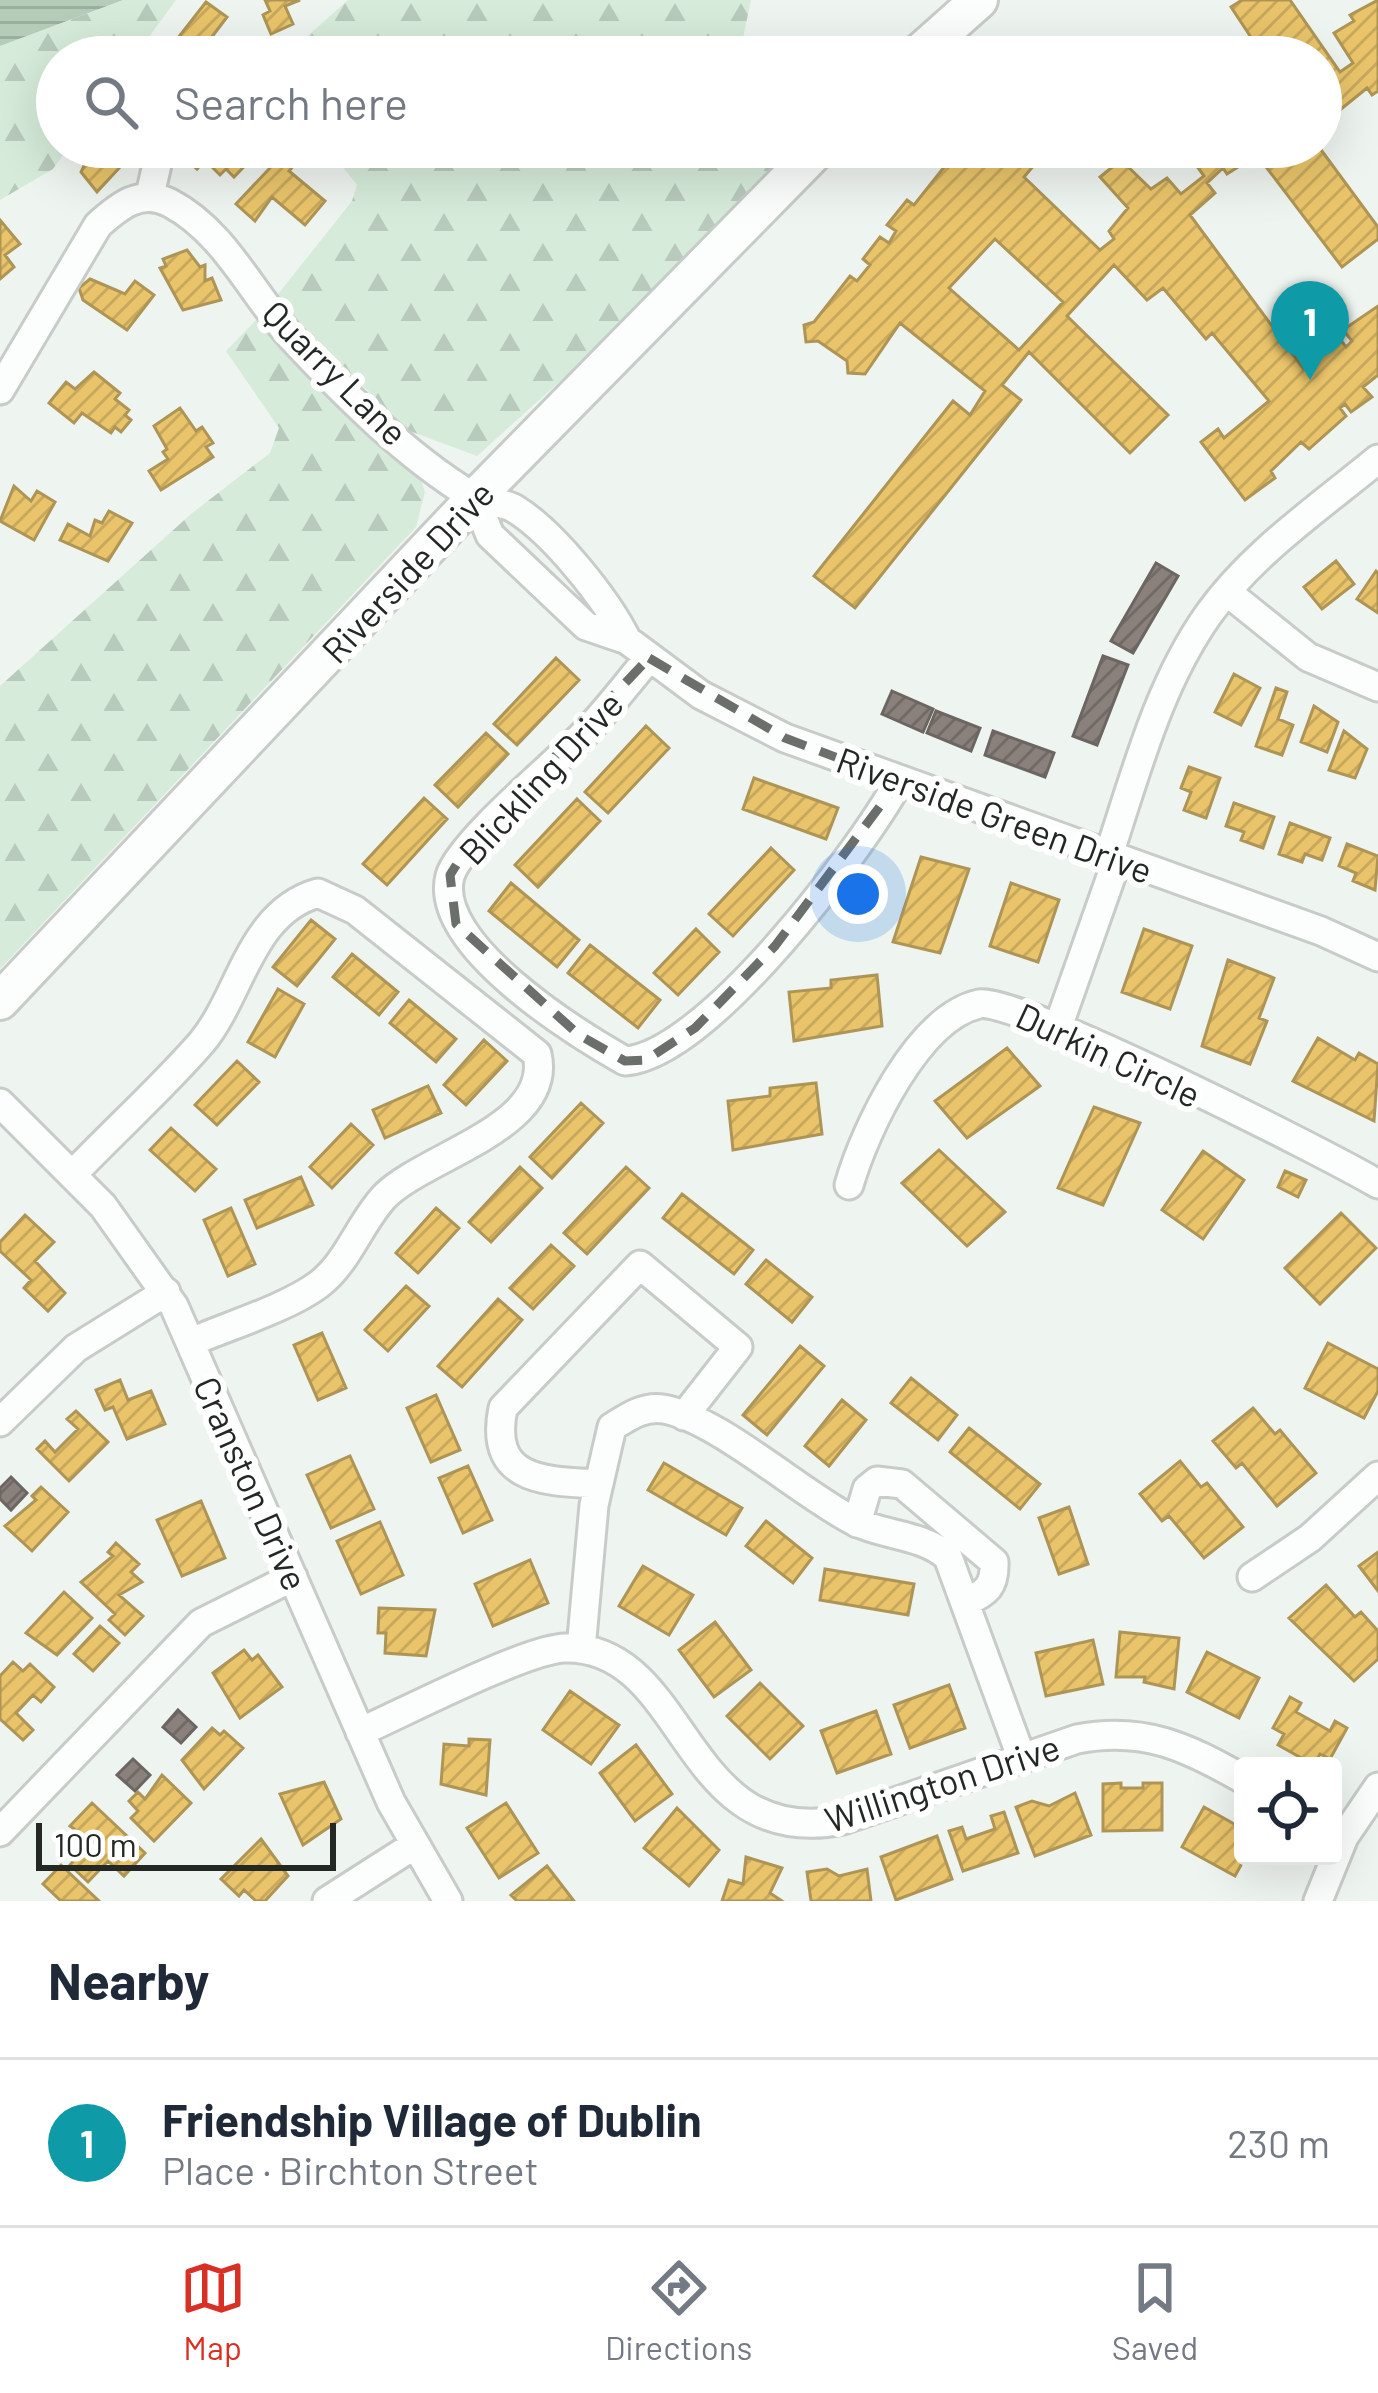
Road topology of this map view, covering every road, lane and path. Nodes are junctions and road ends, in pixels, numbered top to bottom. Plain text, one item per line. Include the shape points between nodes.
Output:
1 (979, 0) edge
2 (939, 36) edge
3 (156, 168) edge
4 (799, 168) edge
5 (150, 195) junction
6 (0, 390) edge
7 (1378, 459) edge
8 (475, 499) junction
9 (1226, 592) junction
10 (638, 649) junction
11 (1378, 687) edge
12 (899, 781) junction
13 (1113, 856) junction
14 (1378, 957) edge
15 (0, 1000) edge
16 (1059, 1024) junction
17 (0, 1103) edge
18 (73, 1174) junction
19 (1378, 1184) edge
20 (850, 1185) dead end
21 (166, 1292) junction
22 (191, 1342) junction
23 (684, 1416) junction
24 (0, 1422) edge
25 (1378, 1476) edge
26 (599, 1484) junction
27 (857, 1522) junction
28 (293, 1577) junction
29 (1252, 1577) dead end
30 (965, 1602) junction
31 (581, 1649) junction
32 (360, 1732) junction
33 (1022, 1759) junction
34 (1234, 1774) edge
35 (1378, 1787) edge
36 (1342, 1828) edge
37 (0, 1832) edge
38 (413, 1846) junction
39 (1329, 1865) edge
40 (327, 1901) edge
41 (448, 1901) edge
42 (1318, 1901) edge

1 - 2 main road
3 - 5 street
4 - 8 main road, Riverside Drive
5 - 6 street via 120,204 98,225
5 - 8 street, Quarry Lane via 212,235 292,338
7 - 9 street
8 - 10 street, Riverside Green Drive via 490,535 586,626
8 - 15 main road, Riverside Drive
9 - 11 street via 1308,657
9 - 13 street via 1172,679
10 - 12 street, Riverside Green Drive via 764,728
10 - 12 street, Blickling Drive via 587,731 465,850 450,875 450,904 468,942 625,1061 646,1060 695,1028 853,853
12 - 13 street, Riverside Green Drive
13 - 14 street, Riverside Green Drive
13 - 16 street
16 - 19 street, Durkin Circle
16 - 20 street, Durkin Circle via 996,1002 968,1007 946,1023 875,1110
17 - 18 street, Cranston Drive
18 - 21 street, Cranston Drive
18 - 22 street via 204,1039 248,955 287,908 318,893 356,910 537,1054 537,1086 500,1129 424,1165 384,1197 318,1286
21 - 22 street, Cranston Drive
21 - 24 street via 76,1348
22 - 28 street, Cranston Drive
23 - 26 street via 659,1408 612,1427
23 - 26 street via 738,1347 640,1265 502,1408 499,1429 515,1466 535,1481
23 - 27 street
25 - 29 street
26 - 31 street
27 - 30 street via 936,1546 948,1556
27 - 30 street via 877,1481 902,1484 994,1562 986,1593
28 - 32 street, Cranston Drive
28 - 37 street via 201,1623
30 - 33 street
31 - 32 street via 547,1651
31 - 33 street, Willington Drive via 632,1672 707,1773 736,1801 773,1819 843,1820
32 - 38 street, Cranston Drive
33 - 34 street, Willington Drive via 1077,1739 1141,1734
35 - 36 street
38 - 40 street
38 - 41 street, Cranston Drive
39 - 42 street

